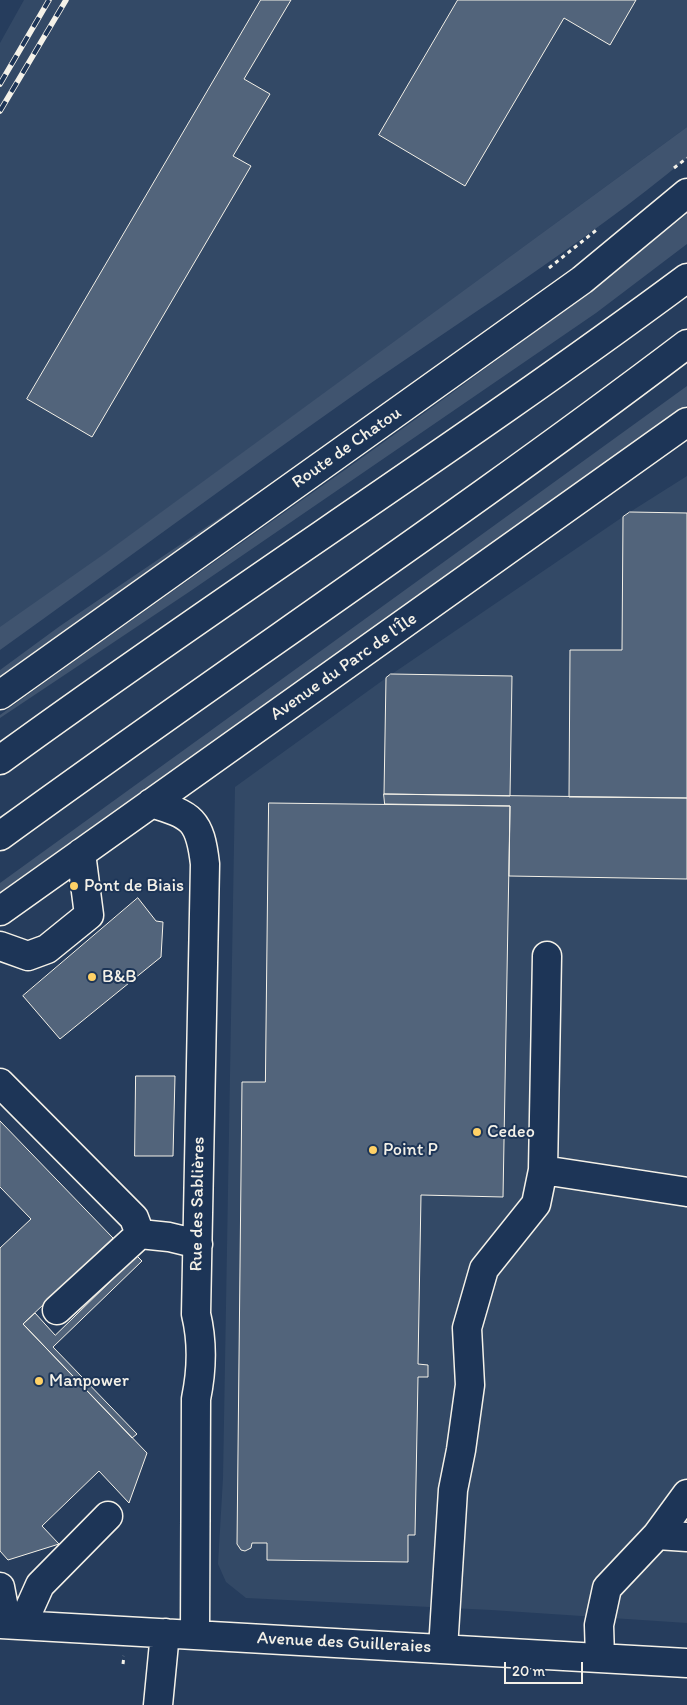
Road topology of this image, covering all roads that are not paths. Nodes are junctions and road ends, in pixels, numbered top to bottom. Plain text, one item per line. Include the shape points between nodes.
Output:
1 (687, 193) edge
2 (687, 278) edge
3 (687, 344) edge
4 (687, 422) edge
5 (0, 695) edge
6 (0, 760) edge
7 (151, 803) junction
8 (0, 836) edge
9 (81, 853) junction
10 (0, 911) edge
11 (0, 946) edge
12 (547, 956) dead end
13 (0, 1082) edge
14 (543, 1170) junction
15 (687, 1192) edge
16 (140, 1234) junction
17 (198, 1244) junction
18 (57, 1310) dead end
19 (687, 1494) edge
20 (108, 1516) dead end
21 (657, 1535) junction
22 (687, 1537) edge
23 (0, 1587) edge
24 (10, 1625) edge
25 (165, 1633) junction
26 (195, 1634) junction
27 (443, 1649) junction
28 (600, 1658) junction
29 (687, 1663) edge
30 (158, 1705) edge

1 - 5 main road, Route de Chatou via 582,280
2 - 6 main road via 497,416
3 - 8 main road via 579,426 162,718
4 - 7 main road, Avenue du Parc de l'Île
7 - 9 main road, Avenue du Parc de l'Île
7 - 17 main road, Rue des Sablières via 178,811 194,821 204,857
9 - 10 main road, Avenue du Parc de l'Île
9 - 11 main road via 89,916 47,949 34,954 28,956
12 - 14 main road
13 - 16 main road via 134,1218
14 - 15 main road
14 - 27 main road via 536,1204 484,1269 467,1328 470,1385 453,1490
16 - 17 main road
16 - 18 main road
17 - 26 main road, Rue des Sablières via 196,1314 201,1335 201,1375 196,1399
19 - 21 main road
20 - 24 main road via 40,1585
21 - 22 main road
21 - 28 main road via 607,1588 599,1625
23 - 24 main road
24 - 25 main road, Avenue des Guilleraies
25 - 26 main road, Avenue des Guilleraies
25 - 30 main road
26 - 27 main road, Avenue des Guilleraies
27 - 28 main road, Avenue des Guilleraies
28 - 29 main road, Avenue des Guilleraies

